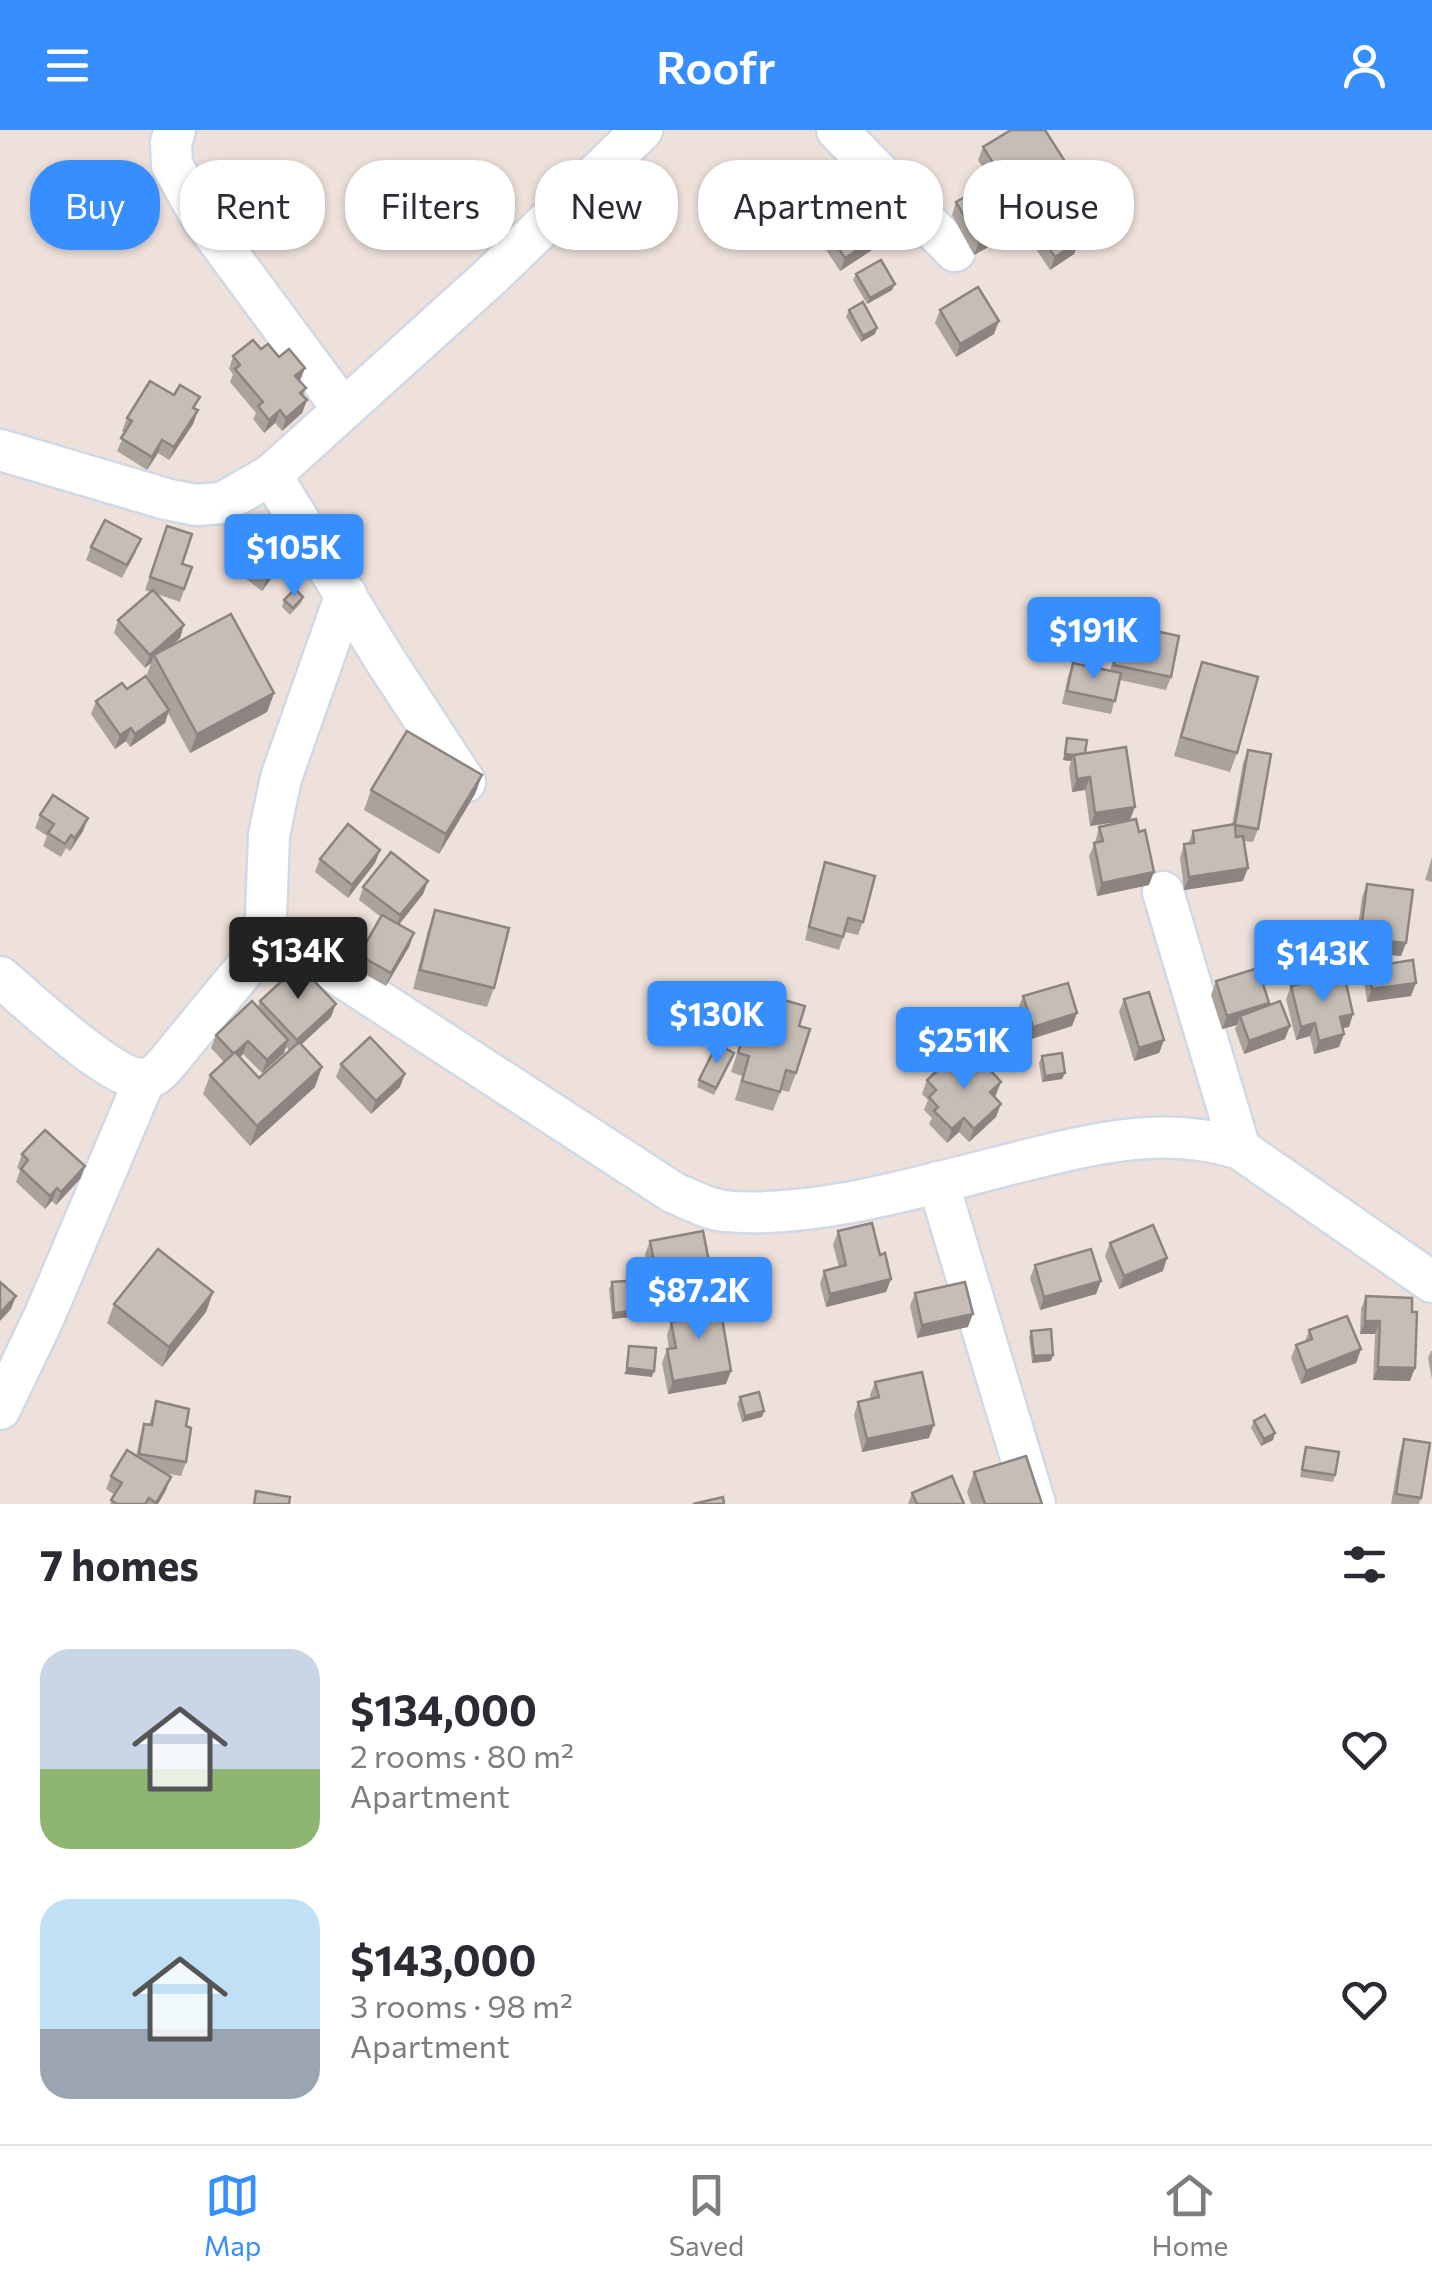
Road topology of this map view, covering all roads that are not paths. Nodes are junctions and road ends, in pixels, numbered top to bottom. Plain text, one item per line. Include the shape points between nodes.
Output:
1 (175, 130) edge
2 (642, 130) edge
3 (836, 130) edge
4 (956, 251) dead end
5 (344, 409) junction
6 (0, 450) edge
7 (271, 475) junction
8 (346, 594) junction
9 (465, 782) edge
10 (1162, 892) dead end
11 (265, 944) junction
12 (0, 976) edge
13 (145, 1079) junction
14 (1240, 1150) junction
15 (938, 1182) junction
16 (1432, 1282) edge
17 (0, 1409) edge
18 (1035, 1504) edge

1 - 5 street via 172,166 200,216
2 - 5 street
3 - 4 street
5 - 7 street
6 - 7 street via 196,505 222,503
7 - 8 street
8 - 9 street
8 - 11 street via 281,778 269,835
10 - 14 street
11 - 13 street via 167,1063
11 - 15 street via 293,946 674,1193 720,1210 828,1205
12 - 13 street via 105,1064
13 - 17 street
14 - 15 street via 1176,1135 1134,1139
14 - 16 street
15 - 18 street

